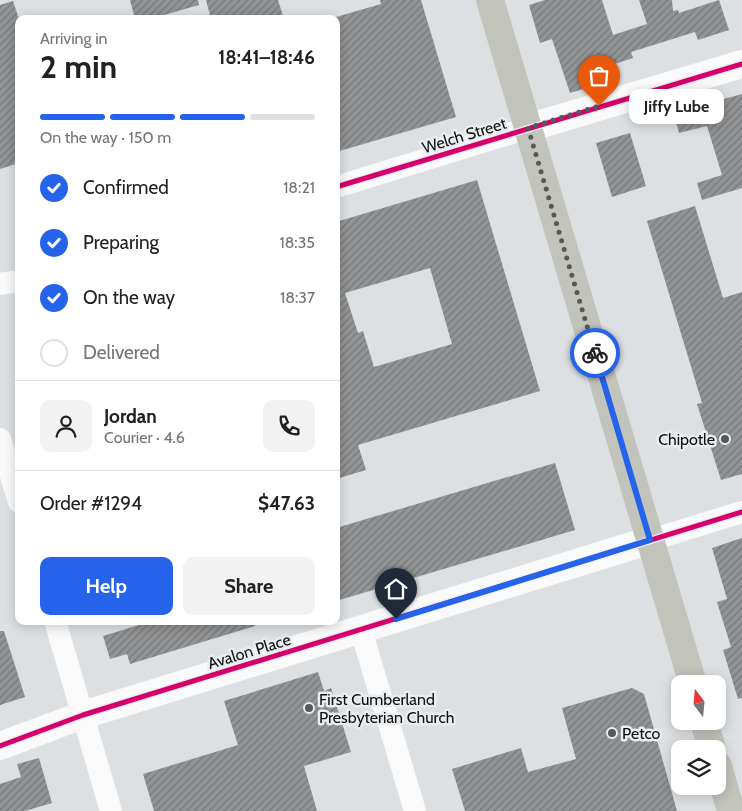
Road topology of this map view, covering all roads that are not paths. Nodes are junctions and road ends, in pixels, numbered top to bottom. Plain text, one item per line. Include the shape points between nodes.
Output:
1 (490, 0) edge
2 (742, 64) edge
3 (528, 128) junction
4 (340, 186) edge
5 (15, 282) edge
6 (0, 284) edge
7 (0, 440) edge
8 (15, 489) edge
9 (742, 512) edge
10 (650, 540) junction
11 (56, 625) edge
12 (361, 630) junction
13 (690, 675) edge
14 (83, 715) junction
15 (0, 746) edge
16 (726, 794) edge
17 (111, 811) edge
18 (415, 811) edge
19 (731, 811) edge

1 - 3 main road
2 - 3 street, Welch Street
3 - 4 street, Welch Street
3 - 10 main road
5 - 6 street
7 - 8 street
9 - 10 street
10 - 12 street, Avalon Place
10 - 13 main road
11 - 14 street
12 - 14 street, Avalon Place
12 - 18 street
14 - 15 street, Avalon Place
14 - 17 street
16 - 19 main road

